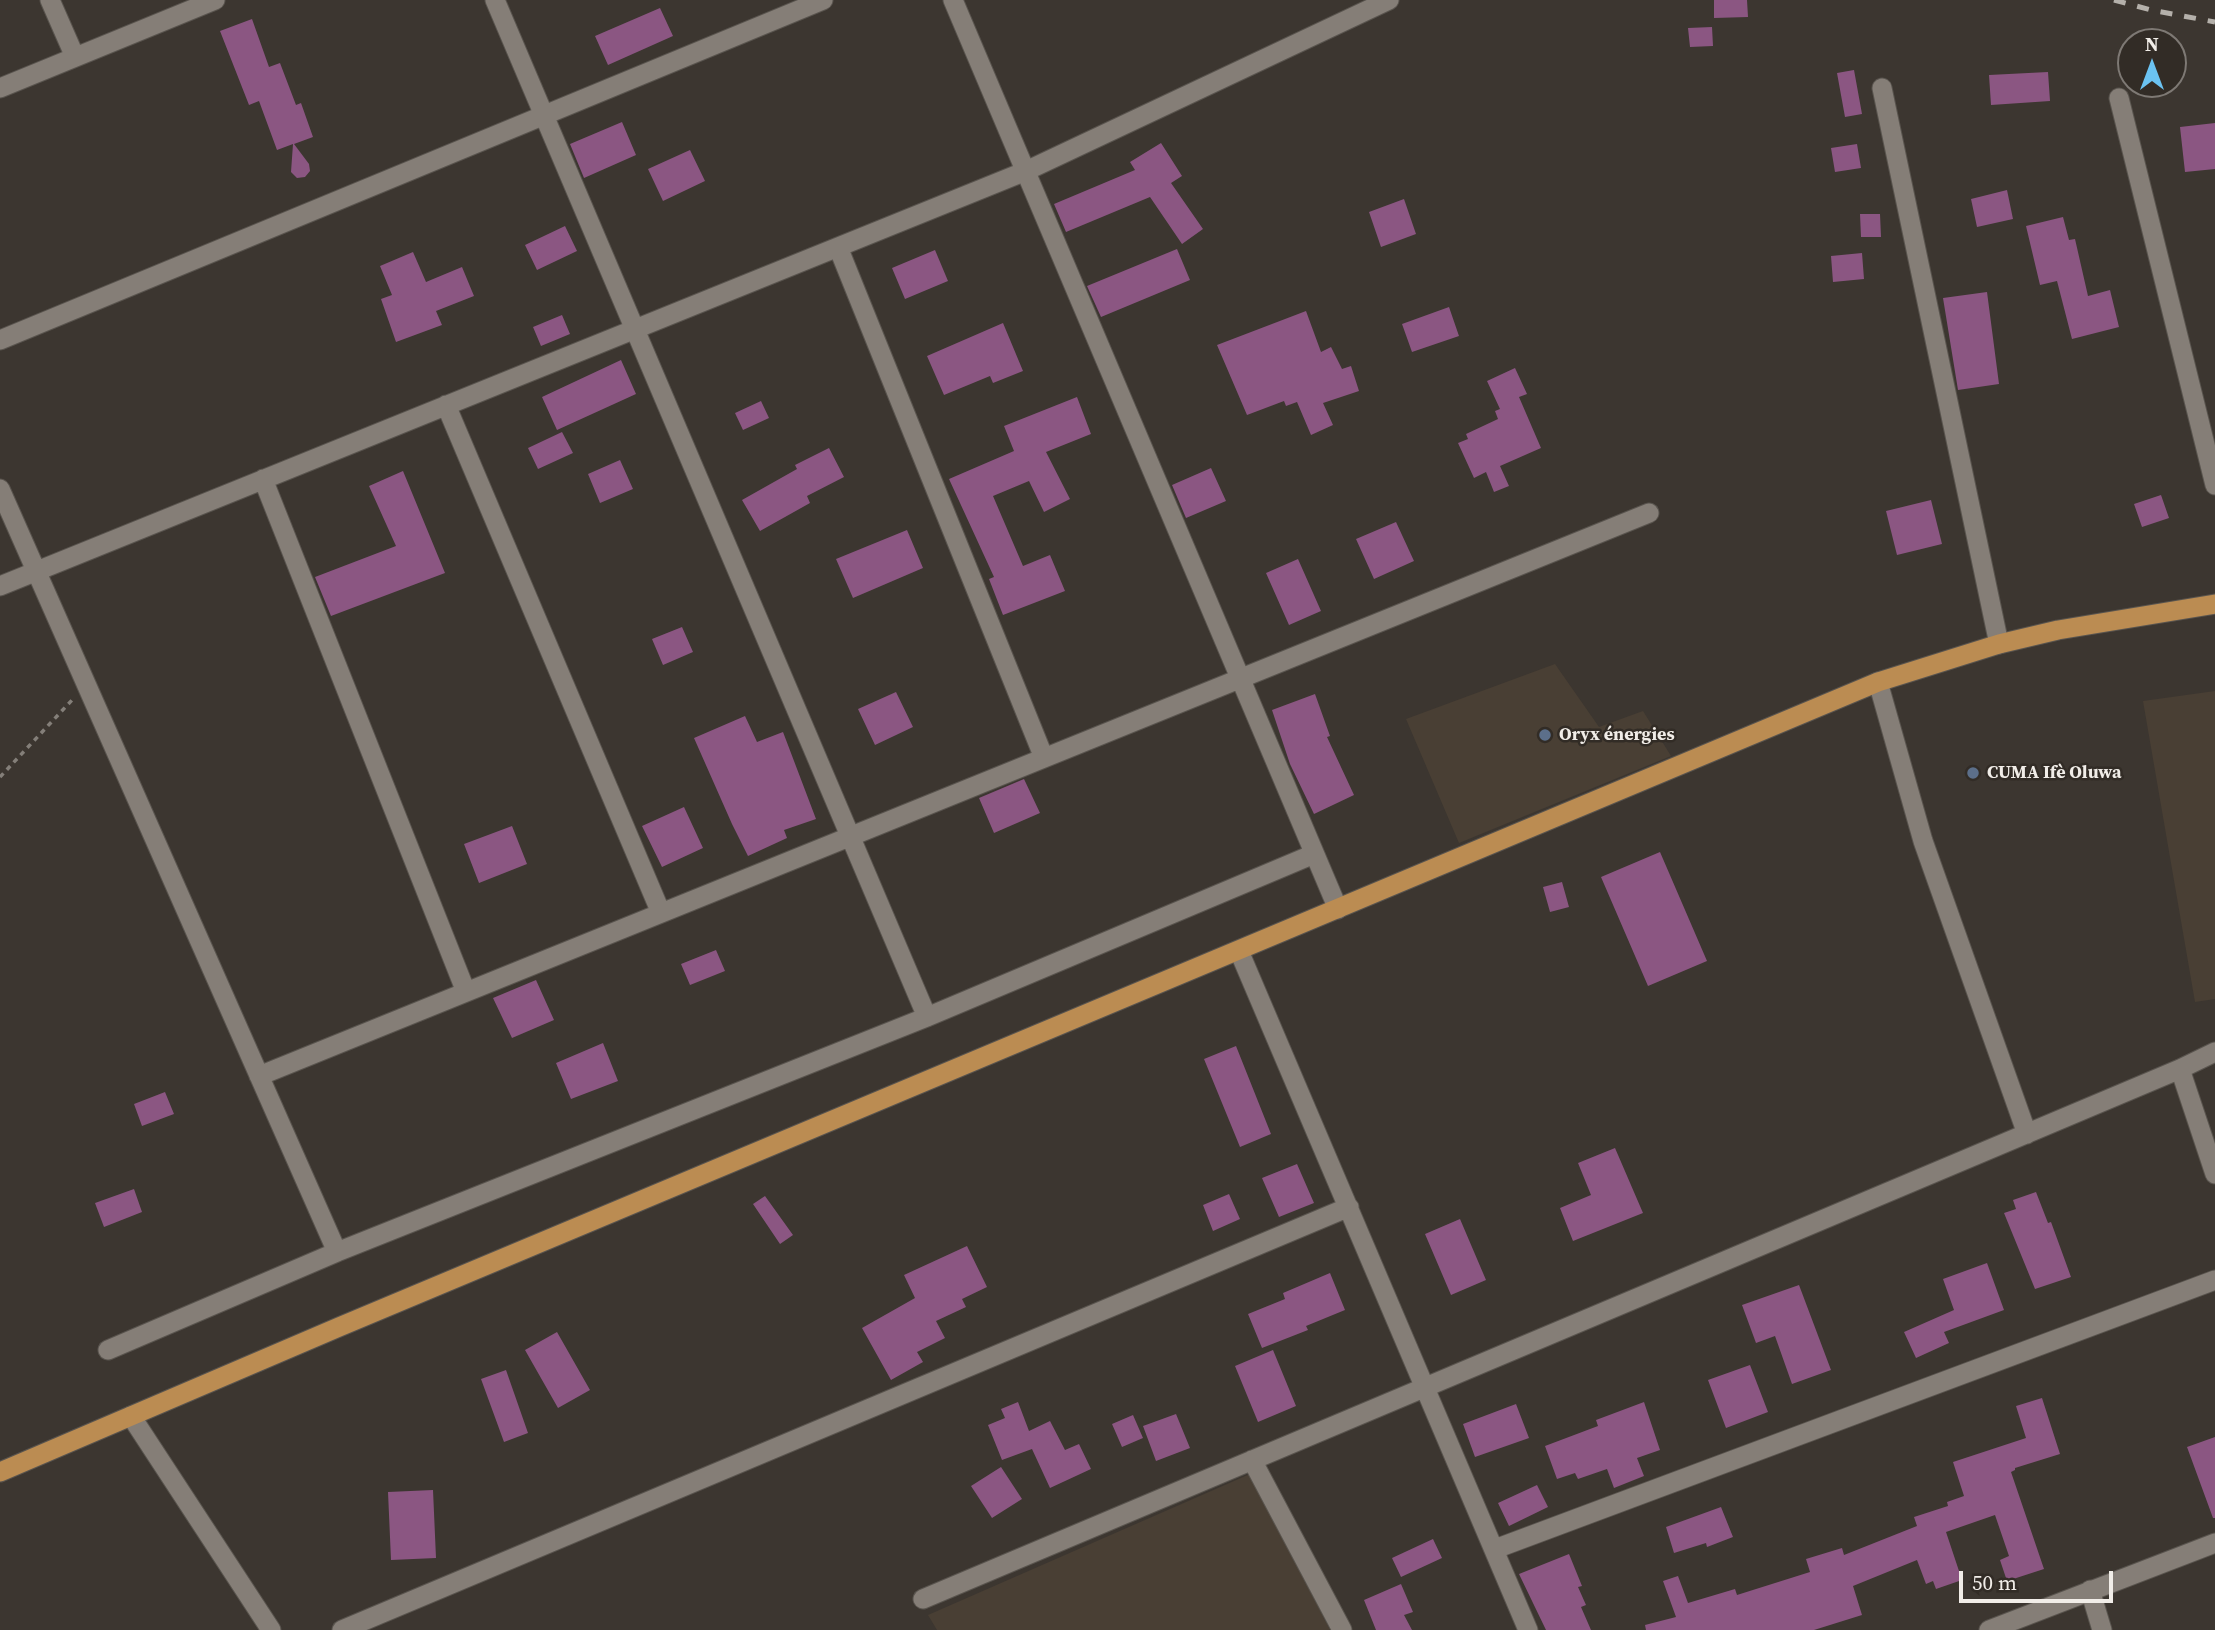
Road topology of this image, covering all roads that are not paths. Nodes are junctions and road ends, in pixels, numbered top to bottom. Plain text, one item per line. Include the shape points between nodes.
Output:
1 (50, 0) edge
2 (215, 0) edge
3 (495, 0) edge
4 (823, 0) edge
5 (954, 0) edge
6 (1389, 0) edge
7 (75, 57) junction
8 (0, 88) edge
9 (1882, 88) dead end
10 (2119, 98) dead end
11 (544, 115) junction
12 (1026, 171) junction
13 (838, 247) junction
14 (635, 329) junction
15 (0, 340) edge
16 (446, 405) junction
17 (263, 479) junction
18 (2215, 485) edge
19 (0, 489) edge
20 (1649, 513) dead end
21 (36, 571) junction
22 (0, 586) edge
23 (2215, 604) edge
24 (1999, 644) junction
25 (1240, 678) junction
26 (1878, 682) junction
27 (1044, 758) junction
28 (850, 836) junction
29 (1314, 854) junction
30 (1338, 909) junction
31 (661, 913) junction
32 (1240, 951) junction
33 (466, 992) junction
34 (927, 1017) junction
35 (2215, 1052) edge
36 (2180, 1069) junction
37 (259, 1076) junction
38 (2026, 1134) junction
39 (2215, 1174) edge
40 (1349, 1207) junction
41 (337, 1252) junction
42 (2215, 1280) edge
43 (108, 1350) dead end
44 (1426, 1387) junction
45 (131, 1416) junction
46 (1252, 1460) junction
47 (0, 1472) edge
48 (2215, 1543) edge
49 (1495, 1549) junction
50 (2090, 1590) junction
51 (923, 1599) dead end
52 (271, 1630) edge
53 (342, 1630) edge
54 (1342, 1630) edge
55 (1528, 1630) edge
56 (1989, 1630) edge
57 (2102, 1630) edge

1 - 7 street
2 - 7 street
3 - 11 street
4 - 11 street
5 - 12 street
6 - 12 street
7 - 8 street
9 - 24 street
10 - 18 street
11 - 14 street
11 - 15 street
12 - 13 street
12 - 25 street
13 - 14 street
13 - 27 street
14 - 16 street
14 - 28 street
16 - 17 street
16 - 31 street
17 - 21 street
17 - 33 street
19 - 21 street
20 - 25 street
21 - 22 street
21 - 37 street
23 - 24 main road
24 - 26 main road
25 - 27 street
25 - 29 street
26 - 30 main road
26 - 38 street via 1923,841
27 - 28 street
28 - 31 street
28 - 34 street
29 - 30 street
29 - 34 street
30 - 32 main road
31 - 33 street
32 - 40 street
32 - 45 main road
33 - 37 street
34 - 41 street
35 - 36 street
36 - 38 street
36 - 39 street
37 - 41 street
38 - 44 street
40 - 44 street
40 - 53 street
41 - 43 street
42 - 49 street
44 - 46 street
44 - 49 street
45 - 47 main road
45 - 52 street
46 - 51 street
46 - 54 street
48 - 50 street
49 - 55 street
50 - 56 street
50 - 57 street

